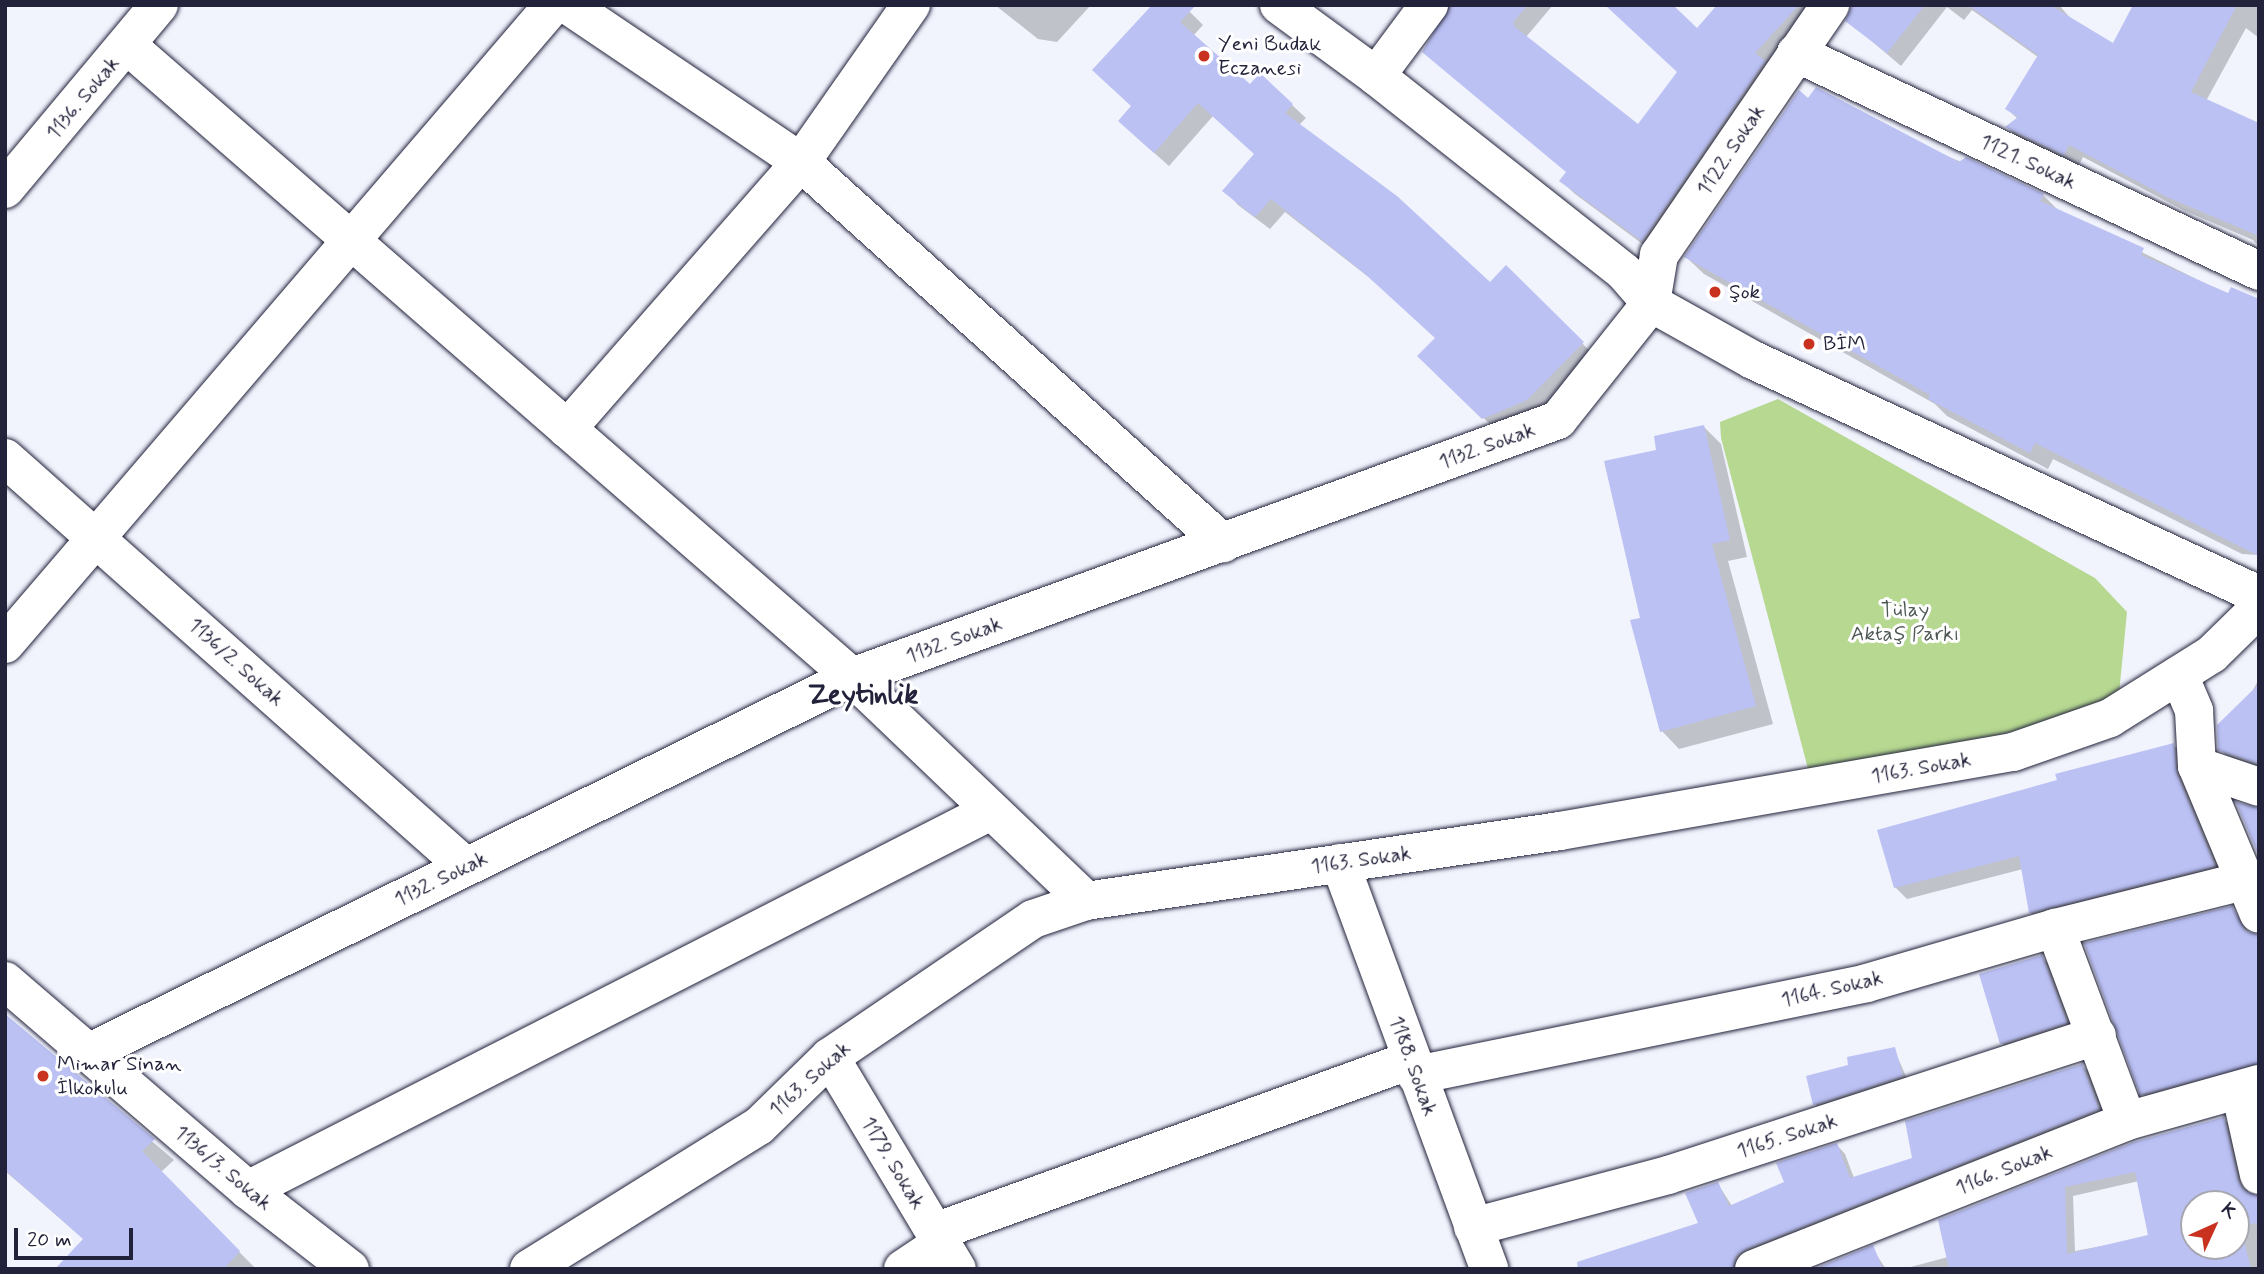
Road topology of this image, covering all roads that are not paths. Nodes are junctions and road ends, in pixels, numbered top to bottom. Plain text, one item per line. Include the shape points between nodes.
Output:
1 (159, 5) edge
2 (552, 5) edge
3 (568, 5) edge
4 (911, 5) edge
5 (1279, 5) edge
6 (1429, 5) edge
7 (1830, 5) edge
8 (127, 45) junction
9 (1796, 53) junction
10 (1376, 76) junction
11 (801, 162) junction
12 (5, 189) edge
13 (352, 242) junction
14 (2259, 271) edge
15 (1651, 303) junction
16 (567, 429) junction
17 (5, 458) edge
18 (94, 537) junction
19 (1223, 543) junction
20 (2259, 595) edge
21 (2259, 608) edge
22 (5, 644) edge
23 (2179, 675) junction
24 (852, 677) junction
25 (2197, 766) junction
26 (2259, 788) edge
27 (991, 811) junction
28 (1340, 863) junction
29 (466, 867) junction
30 (2251, 898) edge
31 (1086, 901) junction
32 (2055, 928) junction
33 (5, 981) edge
34 (2097, 1036) junction
35 (88, 1053) junction
36 (830, 1057) junction
37 (1414, 1068) junction
38 (2249, 1087) edge
39 (2127, 1121) junction
40 (2259, 1175) edge
41 (248, 1191) junction
42 (1473, 1227) junction
43 (945, 1248) edge
44 (350, 1269) edge
45 (529, 1269) edge
46 (903, 1269) edge
47 (1489, 1269) edge
48 (1754, 1269) edge

1 - 8 street, 1136. Sokak
2 - 13 street
3 - 11 street
4 - 11 street
5 - 10 street
6 - 10 street
7 - 9 street, 1122. Sokak
8 - 12 street, 1136. Sokak
8 - 13 street
9 - 14 street, 1121. Sokak
9 - 15 street, 1122. Sokak via 1659,255
10 - 15 street via 1624,272
11 - 16 street
11 - 19 street
13 - 16 street
13 - 18 street
15 - 19 street, 1132. Sokak via 1558,420
15 - 20 street via 1753,360
16 - 24 street
17 - 18 street, 1136/2. Sokak
18 - 22 street
18 - 29 street, 1136/2. Sokak
19 - 24 street, 1132. Sokak
21 - 23 street, 1163. Sokak via 2212,654
23 - 25 street via 2194,711
23 - 28 street, 1163. Sokak via 2110,718 2013,752 1560,831
24 - 27 street
24 - 29 street, 1132. Sokak
25 - 26 street
25 - 30 street
27 - 31 street
27 - 41 street
28 - 31 street, 1163. Sokak
28 - 37 street, 1188. Sokak
29 - 35 street, 1132. Sokak
30 - 32 street, 1164. Sokak
31 - 36 street, 1163. Sokak via 1033,919
32 - 34 street
32 - 37 street, 1164. Sokak via 1867,983
33 - 35 street, 1136/3. Sokak
34 - 39 street
34 - 42 street, 1165. Sokak via 1668,1175
35 - 41 street, 1136/3. Sokak
36 - 43 street, 1179. Sokak
36 - 45 street, 1163. Sokak via 759,1126
37 - 42 street, 1188. Sokak
37 - 43 street, 1164. Sokak
38 - 39 street, 1166. Sokak
38 - 40 street
39 - 48 street, 1166. Sokak
41 - 44 street, 1136/3. Sokak
42 - 47 street, 1188. Sokak
43 - 46 street

